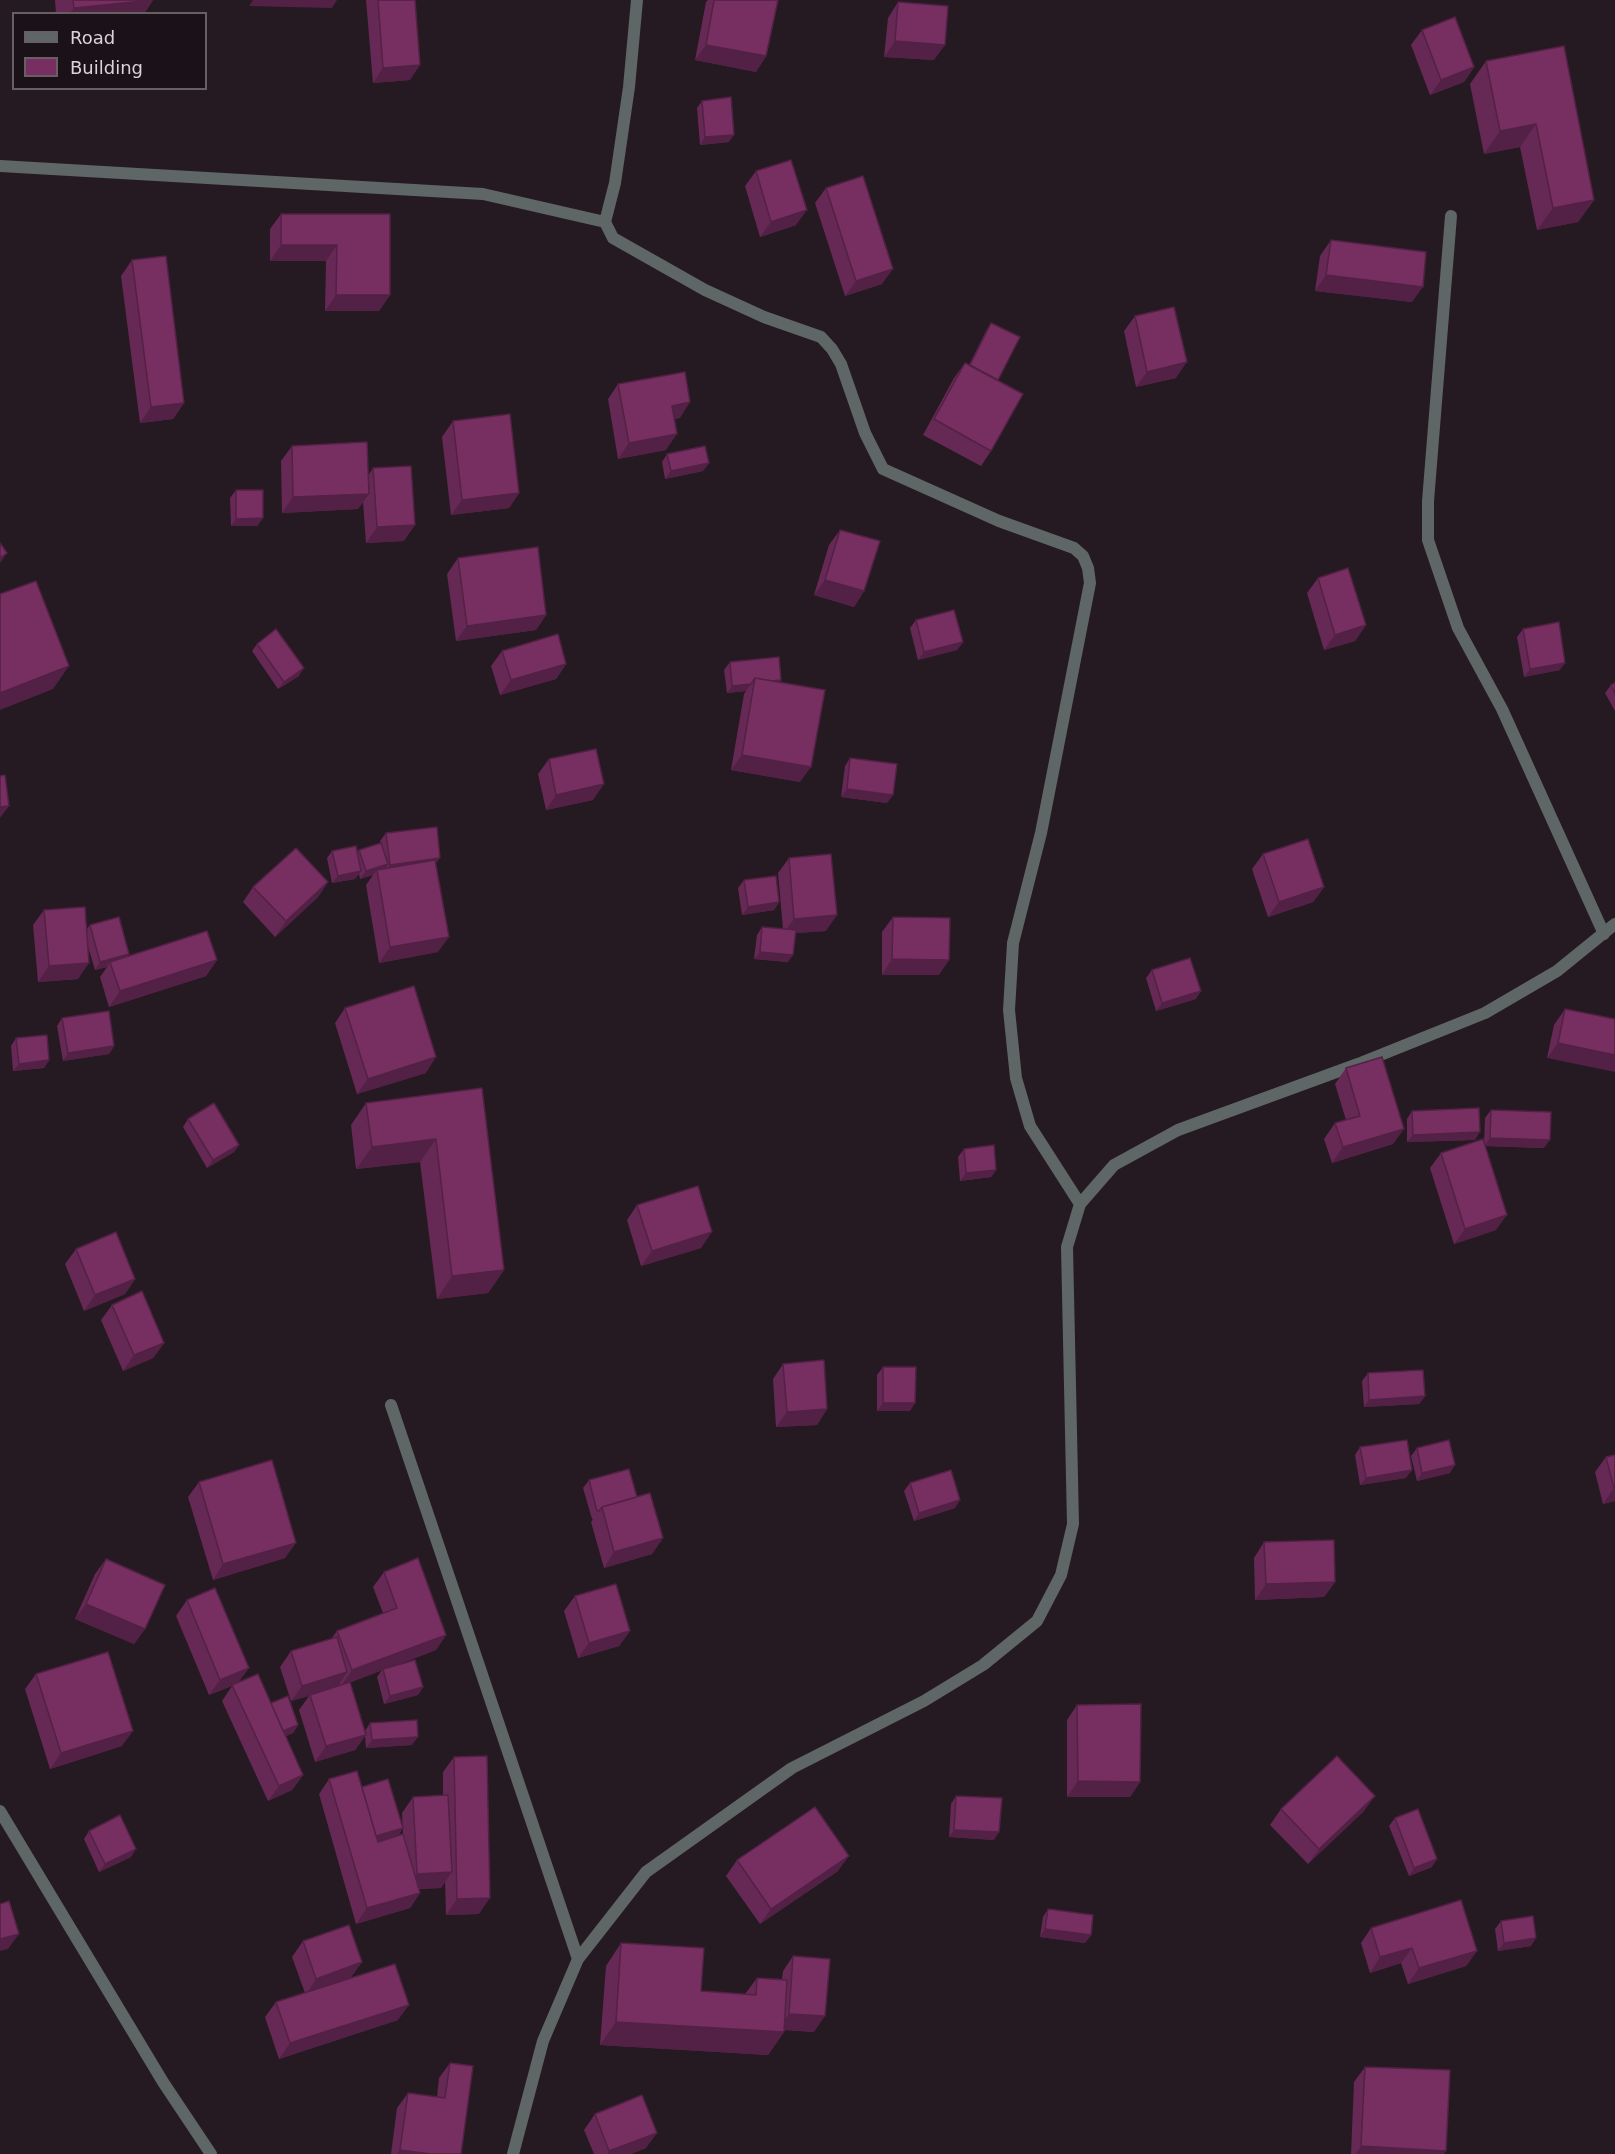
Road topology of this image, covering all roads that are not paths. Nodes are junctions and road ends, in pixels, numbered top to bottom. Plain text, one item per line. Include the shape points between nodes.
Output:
1 (637, 0) edge
2 (0, 166) edge
3 (1451, 216) dead end
4 (605, 222) junction
5 (1615, 924) edge
6 (1604, 934) junction
7 (1080, 1204) junction
8 (391, 1405) dead end
9 (0, 1810) edge
10 (578, 1959) junction
11 (211, 2154) edge
12 (513, 2154) edge

1 - 4 street via 625,119
2 - 4 street via 483,194
3 - 6 street via 1428,540 1458,628 1502,709
4 - 7 street via 613,238 705,290 821,337 841,364 866,433 884,469 999,521 1063,543 1083,556 1090,584 1041,833 1013,943 1008,1010 1016,1078 1030,1125
5 - 6 street
6 - 7 street via 1557,971 1485,1014 1178,1130 1114,1165
7 - 10 street via 1067,1247 1073,1524 1061,1575 1037,1621 983,1665 944,1689 792,1768 646,1872
8 - 10 street
9 - 11 street via 163,2082
10 - 12 street via 543,2041

